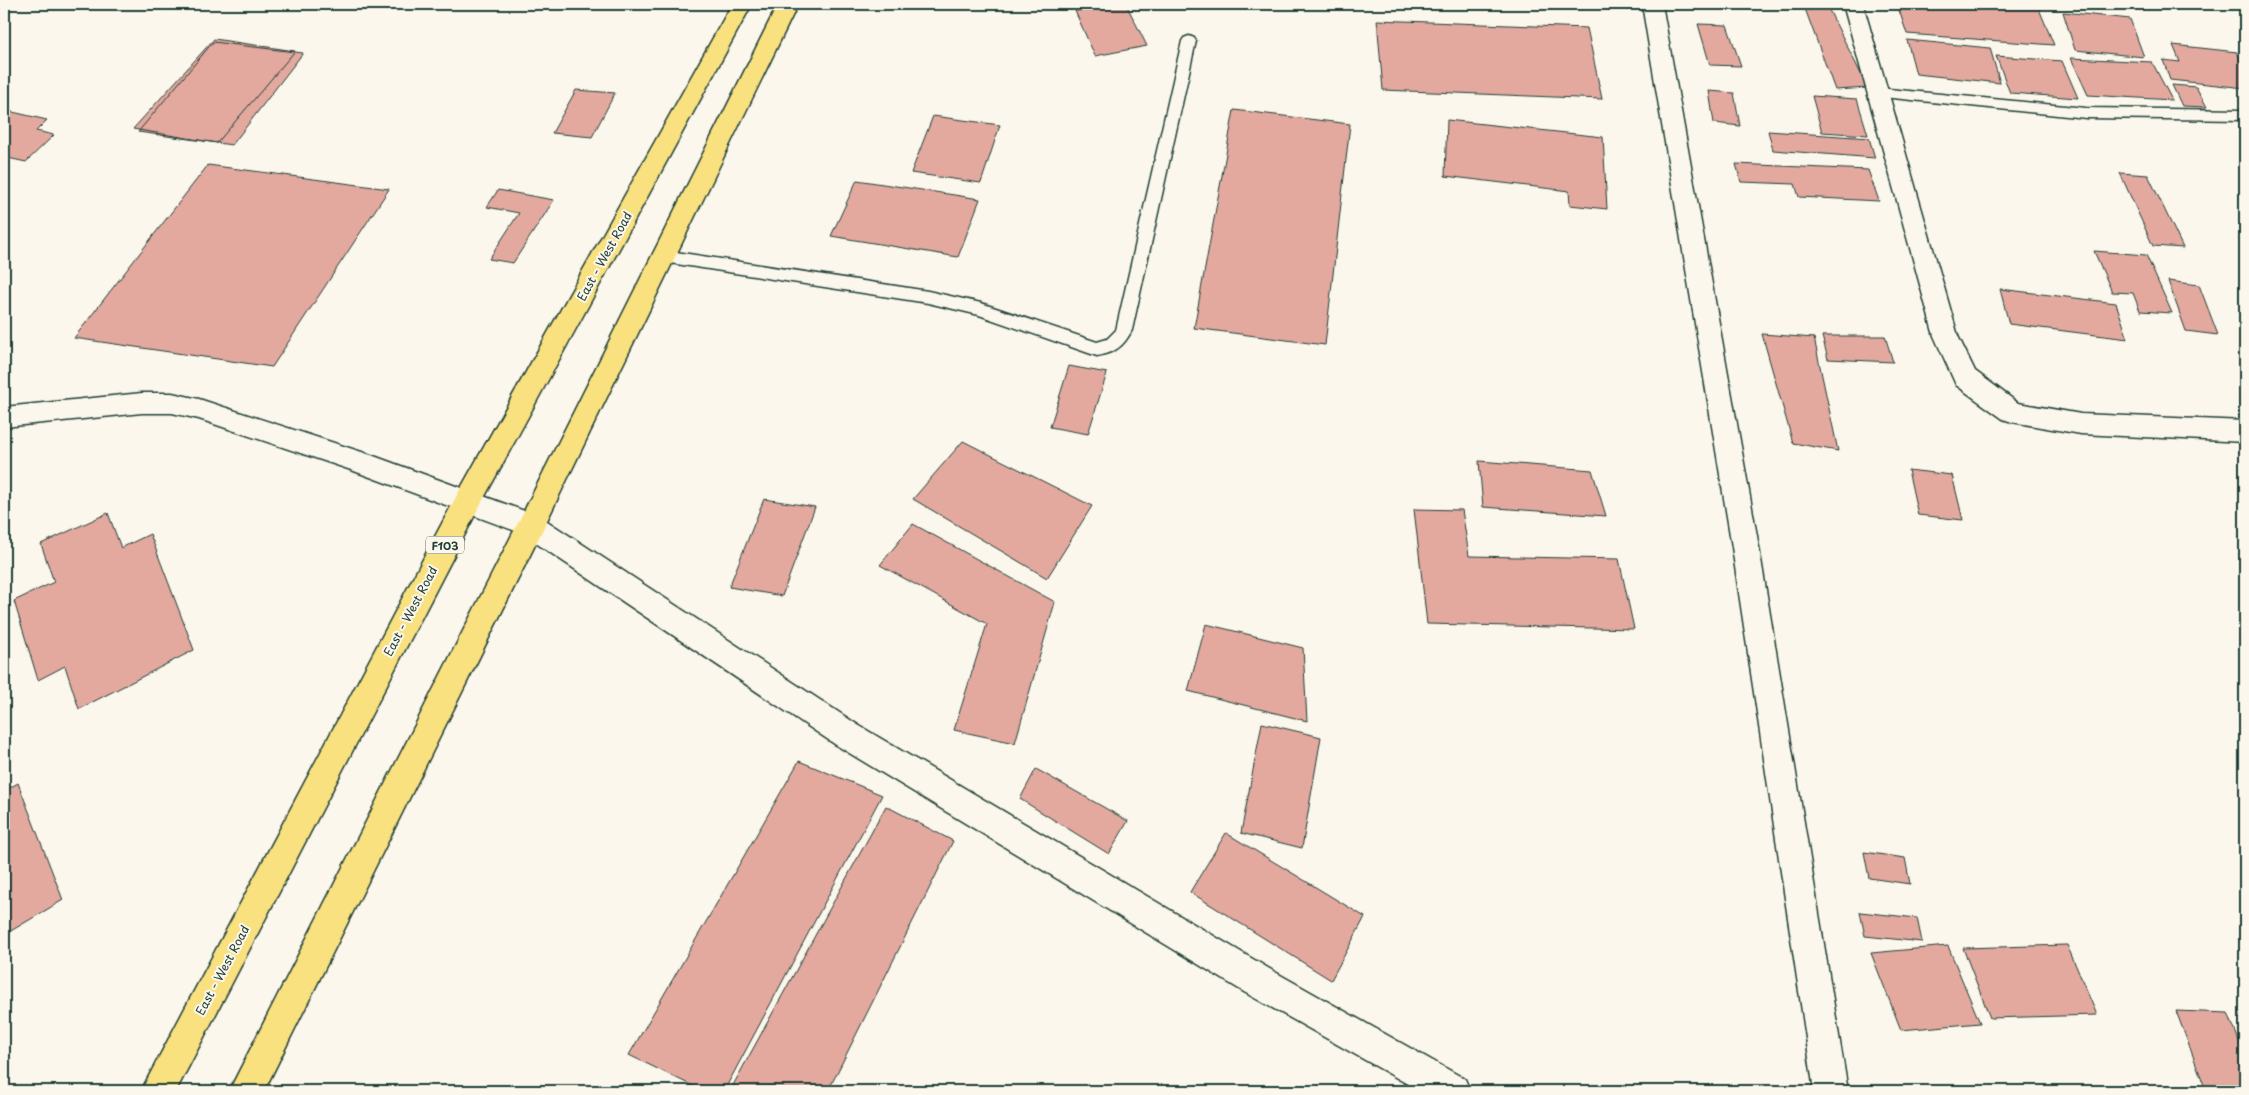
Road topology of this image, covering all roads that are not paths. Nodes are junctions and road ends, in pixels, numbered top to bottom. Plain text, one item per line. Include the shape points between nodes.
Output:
1 (742, 4) edge
2 (788, 4) edge
3 (1652, 4) edge
4 (1853, 4) edge
5 (1189, 41) dead end
6 (1878, 92) junction
7 (2245, 115) edge
8 (663, 256) junction
9 (4, 417) edge
10 (2245, 432) edge
11 (467, 503) junction
12 (531, 525) junction
13 (158, 1091) edge
14 (246, 1091) edge
15 (1453, 1091) edge
16 (1831, 1091) edge

1 - 11 main road, East - West Road / F103
2 - 8 main road
3 - 16 street via 1704,294
4 - 6 street
5 - 8 lane via 1124,330 1110,348 1097,349 981,309 928,297
6 - 7 lane via 2086,113
6 - 10 street via 1946,336 1965,378 2012,412 2081,424
8 - 12 main road
9 - 11 street via 172,403 362,463
11 - 12 street
11 - 13 main road, East - West Road / F103
12 - 14 main road
12 - 15 street via 846,735 1256,980

